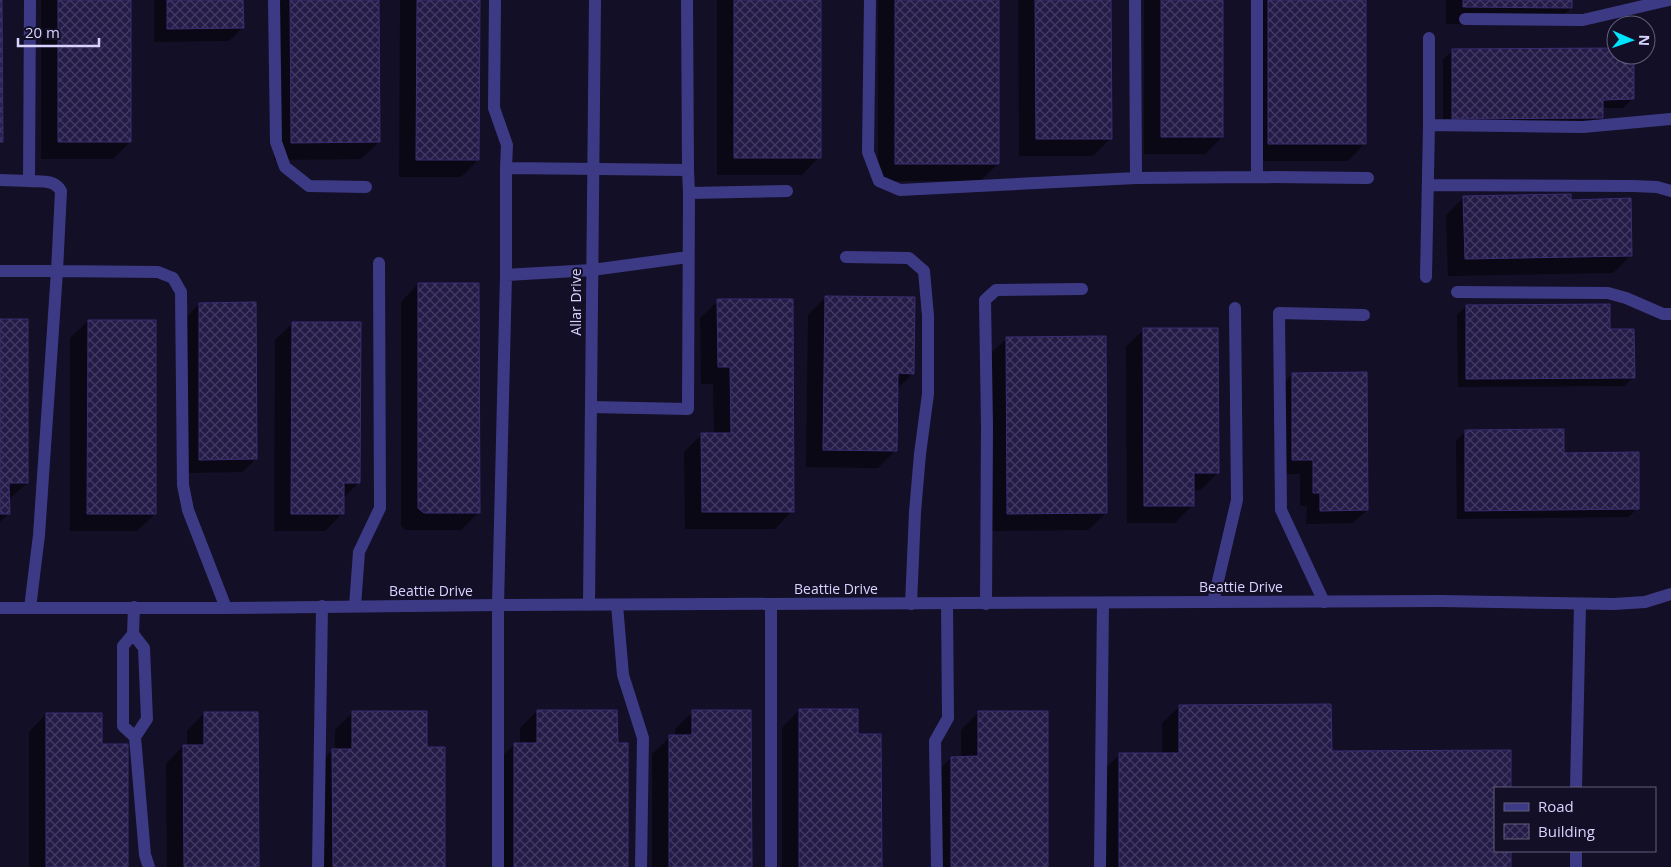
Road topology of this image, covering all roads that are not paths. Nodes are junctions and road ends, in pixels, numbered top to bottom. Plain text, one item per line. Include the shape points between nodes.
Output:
1 (30, 0) edge
2 (274, 0) edge
3 (495, 0) edge
4 (595, 0) edge
5 (687, 0) edge
6 (870, 0) edge
7 (1134, 0) edge
8 (1257, 0) edge
9 (1669, 0) edge
10 (1465, 19) dead end
11 (1429, 38) dead end
12 (1671, 119) edge
13 (1430, 125) junction
14 (506, 168) junction
15 (593, 169) junction
16 (688, 170) junction
17 (1257, 176) junction
18 (1136, 178) junction
19 (1368, 178) dead end
20 (0, 180) edge
21 (29, 180) junction
22 (1428, 184) junction
23 (366, 187) dead end
24 (1671, 190) edge
25 (787, 191) dead end
26 (689, 193) junction
27 (688, 257) junction
28 (846, 257) dead end
29 (379, 263) dead end
30 (0, 270) edge
31 (592, 270) junction
32 (57, 271) junction
33 (506, 275) junction
34 (1426, 276) dead end
35 (1082, 289) dead end
36 (1457, 292) dead end
37 (1235, 308) dead end
38 (1671, 314) edge
39 (1364, 315) dead end
40 (591, 407) junction
41 (1671, 594) edge
42 (1213, 602) junction
43 (1324, 602) junction
44 (1104, 603) junction
45 (770, 604) junction
46 (911, 604) junction
47 (947, 604) junction
48 (986, 604) junction
49 (1580, 604) junction
50 (498, 605) junction
51 (589, 605) junction
52 (616, 605) junction
53 (322, 606) junction
54 (355, 606) junction
55 (0, 608) edge
56 (30, 608) junction
57 (134, 608) junction
58 (226, 608) junction
59 (133, 634) junction
60 (134, 737) junction
61 (1576, 787) edge
62 (1576, 852) edge
63 (149, 867) edge
64 (318, 867) edge
65 (498, 867) edge
66 (641, 867) edge
67 (771, 867) edge
68 (937, 867) edge
69 (1100, 867) edge
70 (1576, 867) edge

1 - 21 street
2 - 23 street via 276,142 285,167 309,186
3 - 14 street via 494,108 507,145
4 - 15 street, Allar Drive
5 - 16 street
6 - 18 street via 868,152 879,181 900,190
7 - 18 street
8 - 17 street
9 - 10 street via 1583,20
11 - 13 street
12 - 13 street via 1582,127
13 - 22 street
14 - 15 street
14 - 33 street
15 - 16 street
15 - 31 street, Allar Drive
16 - 26 street
17 - 18 street
17 - 19 street
20 - 21 street
21 - 32 street via 52,182 61,191
22 - 24 street via 1634,186
22 - 34 street
25 - 26 street
26 - 27 street
27 - 31 street
27 - 40 street via 688,409
28 - 46 street via 909,258 924,271 928,316 928,394 915,512
29 - 54 street via 380,508 359,552
30 - 32 street
31 - 33 street
31 - 40 street, Allar Drive
32 - 56 street via 39,535
32 - 58 street via 158,272 173,278 181,292 183,485 188,510
33 - 50 street
35 - 48 street via 996,290 984,300
36 - 38 street via 1608,293 1663,314
37 - 42 street via 1237,500
39 - 43 street via 1279,313 1281,510
40 - 51 street, Allar Drive
41 - 49 street, Beattie Drive via 1645,602
42 - 43 street, Beattie Drive
42 - 44 street, Beattie Drive
43 - 49 street, Beattie Drive
44 - 48 street, Beattie Drive
44 - 69 street
45 - 46 street, Beattie Drive
45 - 52 street, Beattie Drive
45 - 67 street
46 - 47 street, Beattie Drive
47 - 48 street, Beattie Drive
47 - 68 street via 948,718 935,741
49 - 61 street
50 - 51 street, Beattie Drive
50 - 54 street, Beattie Drive
50 - 65 street
51 - 52 street, Beattie Drive
52 - 66 street via 623,675 643,738
53 - 54 street, Beattie Drive
53 - 58 street, Beattie Drive
53 - 64 street
55 - 56 street, Beattie Drive
56 - 57 street, Beattie Drive
57 - 58 street, Beattie Drive
57 - 59 street
59 - 60 street via 144,648 147,719
59 - 60 street via 123,646 123,726
60 - 63 street via 145,855
62 - 70 street

